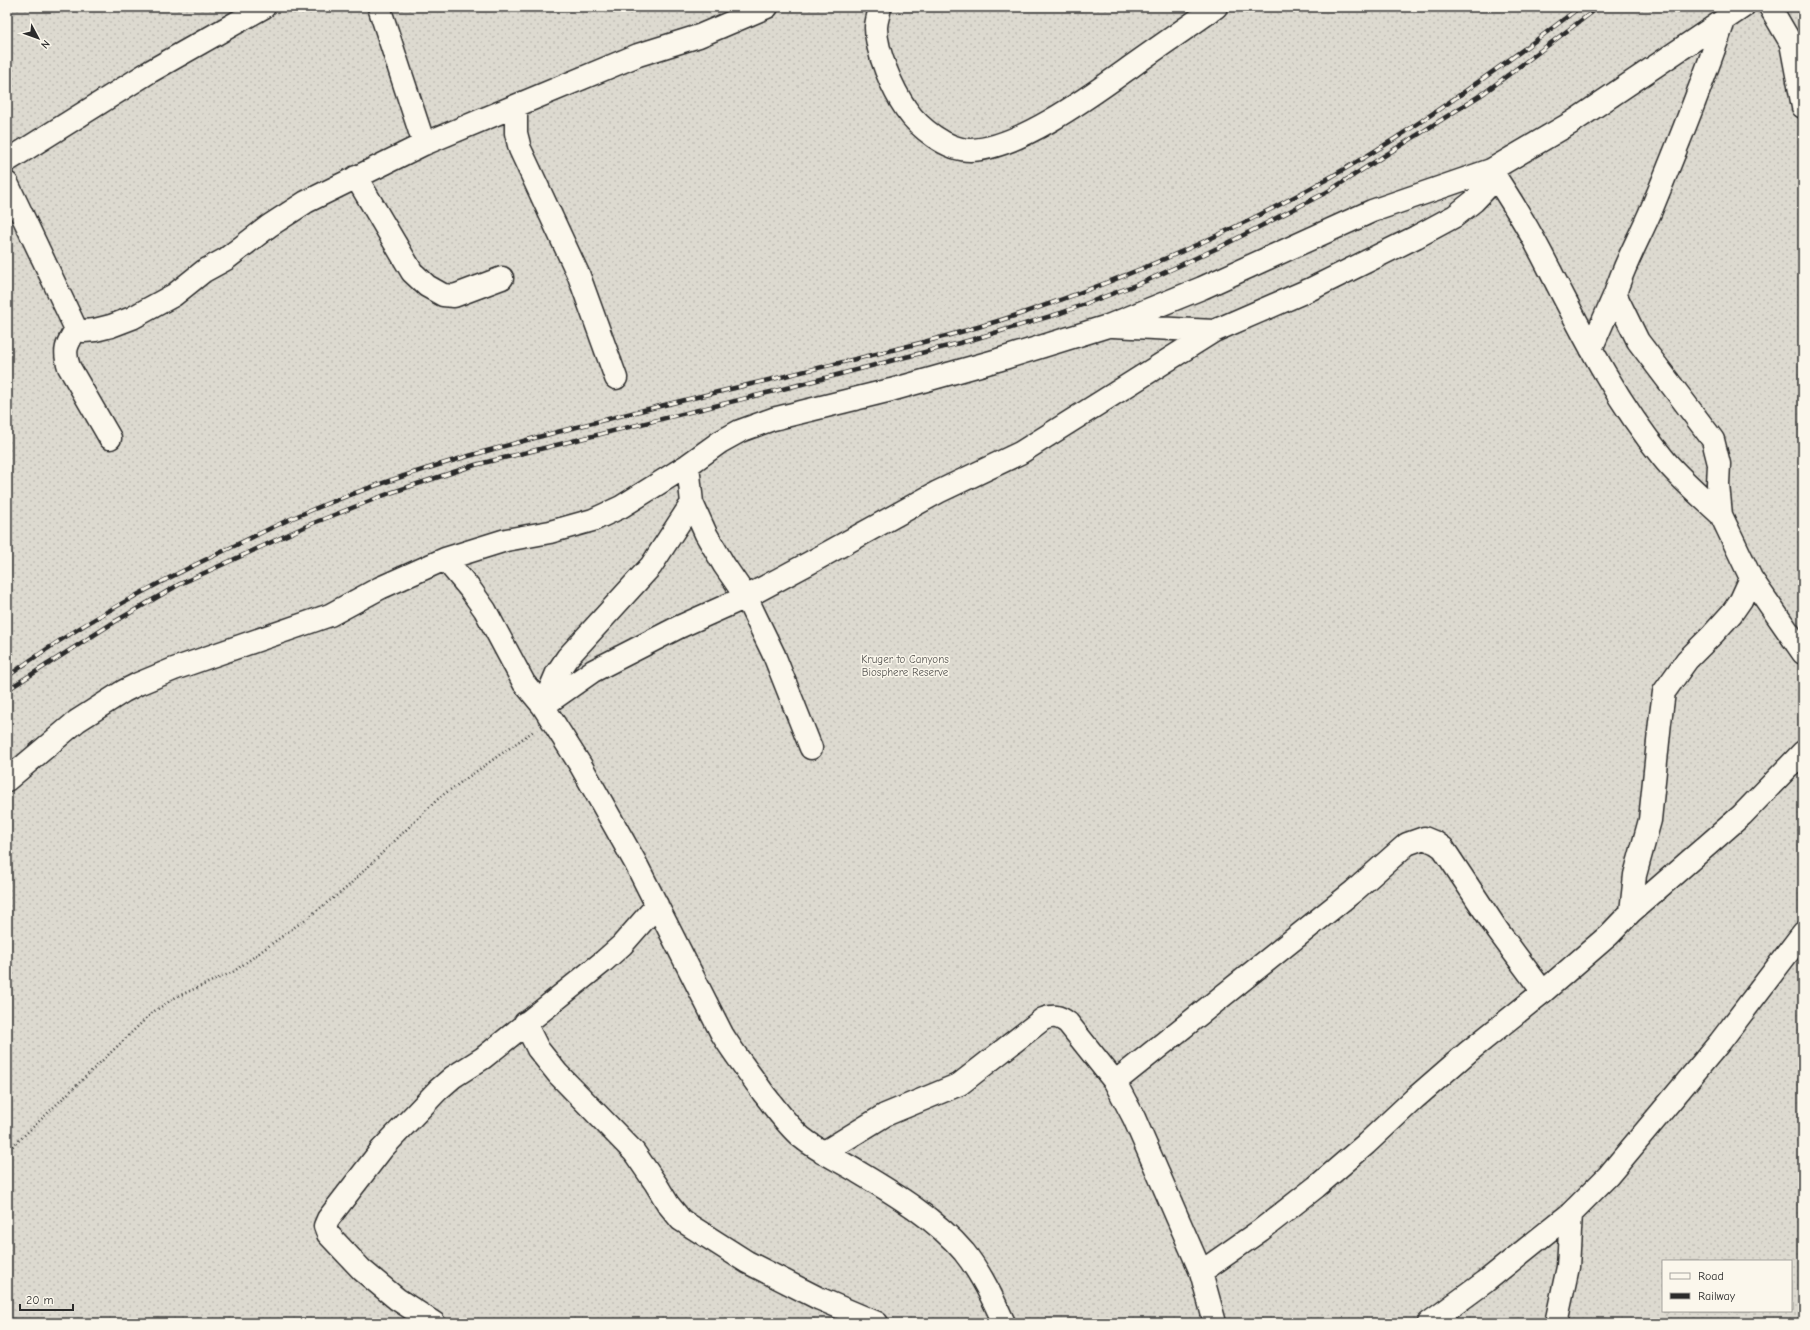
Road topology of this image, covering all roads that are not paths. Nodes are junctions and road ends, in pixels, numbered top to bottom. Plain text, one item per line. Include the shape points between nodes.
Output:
1 (378, 7) edge
2 (768, 7) edge
3 (880, 7) edge
4 (1216, 7) edge
5 (1770, 7) edge
6 (251, 10) edge
7 (1734, 12) edge
8 (516, 106) junction
9 (1803, 107) edge
10 (424, 144) junction
11 (7, 161) edge
12 (1494, 174) junction
13 (356, 177) junction
14 (7, 183) edge
15 (502, 278) dead end
16 (1615, 294) junction
17 (1108, 326) junction
18 (76, 329) junction
19 (1214, 331) junction
20 (1591, 349) junction
21 (616, 378) dead end
22 (110, 438) dead end
23 (688, 465) junction
24 (692, 503) junction
25 (1721, 515) junction
26 (445, 559) junction
27 (1751, 578) junction
28 (746, 597) junction
29 (1803, 653) edge
30 (547, 712) junction
31 (811, 748) dead end
32 (1803, 752) edge
33 (7, 780) edge
34 (657, 905) junction
35 (1631, 912) junction
36 (1803, 933) edge
37 (1543, 992) junction
38 (525, 1023) junction
39 (1115, 1082) junction
40 (823, 1153) junction
41 (1571, 1213) junction
42 (1201, 1272) junction
43 (434, 1323) edge
44 (877, 1323) edge
45 (1004, 1323) edge
46 (1215, 1323) edge
47 (1429, 1323) edge
48 (1556, 1323) edge

1 - 10 street
2 - 8 street via 699,36 638,55
3 - 4 street via 876,28 881,54 904,106 915,122 950,146 970,150 995,146 1033,131 1097,91
5 - 9 street via 1791,43
6 - 11 street
7 - 12 street
7 - 16 street
8 - 10 street
8 - 21 street via 516,133 520,149 579,276
10 - 13 street
12 - 17 street via 1372,211 1202,288
12 - 19 street via 1474,201 1455,216 1423,234 1311,289
12 - 20 street via 1541,252
13 - 15 street via 412,272 427,286 443,295 454,296
13 - 18 street via 306,202 168,298 132,318 111,326 84,331
14 - 18 street
16 - 20 street
16 - 25 street via 1638,341 1713,440 1719,464
17 - 19 street
17 - 23 street via 907,386 773,419 726,438
18 - 22 street via 69,340 65,356 72,373
19 - 28 street via 1020,453 938,492
20 - 25 street via 1602,370 1664,460
23 - 24 street
23 - 26 street via 621,507 593,520 550,532 506,540
24 - 28 street via 706,534
24 - 30 street via 651,566 567,658 557,673
25 - 27 street
26 - 30 street via 470,588 496,629 524,683
26 - 33 street via 380,588 330,615 174,668 124,691 78,721
27 - 29 street
27 - 35 street via 1732,613 1687,660 1664,692 1650,820 1635,875
28 - 30 street via 593,671
28 - 31 street via 774,655
30 - 34 street via 581,766
32 - 35 street via 1742,815
34 - 38 street via 618,949
34 - 40 street via 728,1045 781,1116 801,1137
35 - 37 street via 1609,936
36 - 41 street via 1720,1042 1608,1176
37 - 39 street via 1498,931 1443,848 1430,840 1419,839 1407,844 1354,891
37 - 42 street via 1468,1052 1316,1187
38 - 43 street via 483,1058 438,1090 382,1149 326,1223 328,1234 362,1270 397,1299
38 - 44 street via 538,1049 558,1074 634,1152 681,1220 747,1262 818,1298
39 - 40 street via 1068,1023 1060,1017 1049,1017 1032,1027 965,1081 885,1115
39 - 42 street via 1134,1118
40 - 45 street via 884,1188 941,1230 964,1252 976,1269
41 - 47 street
41 - 48 street via 1568,1267
42 - 46 street

